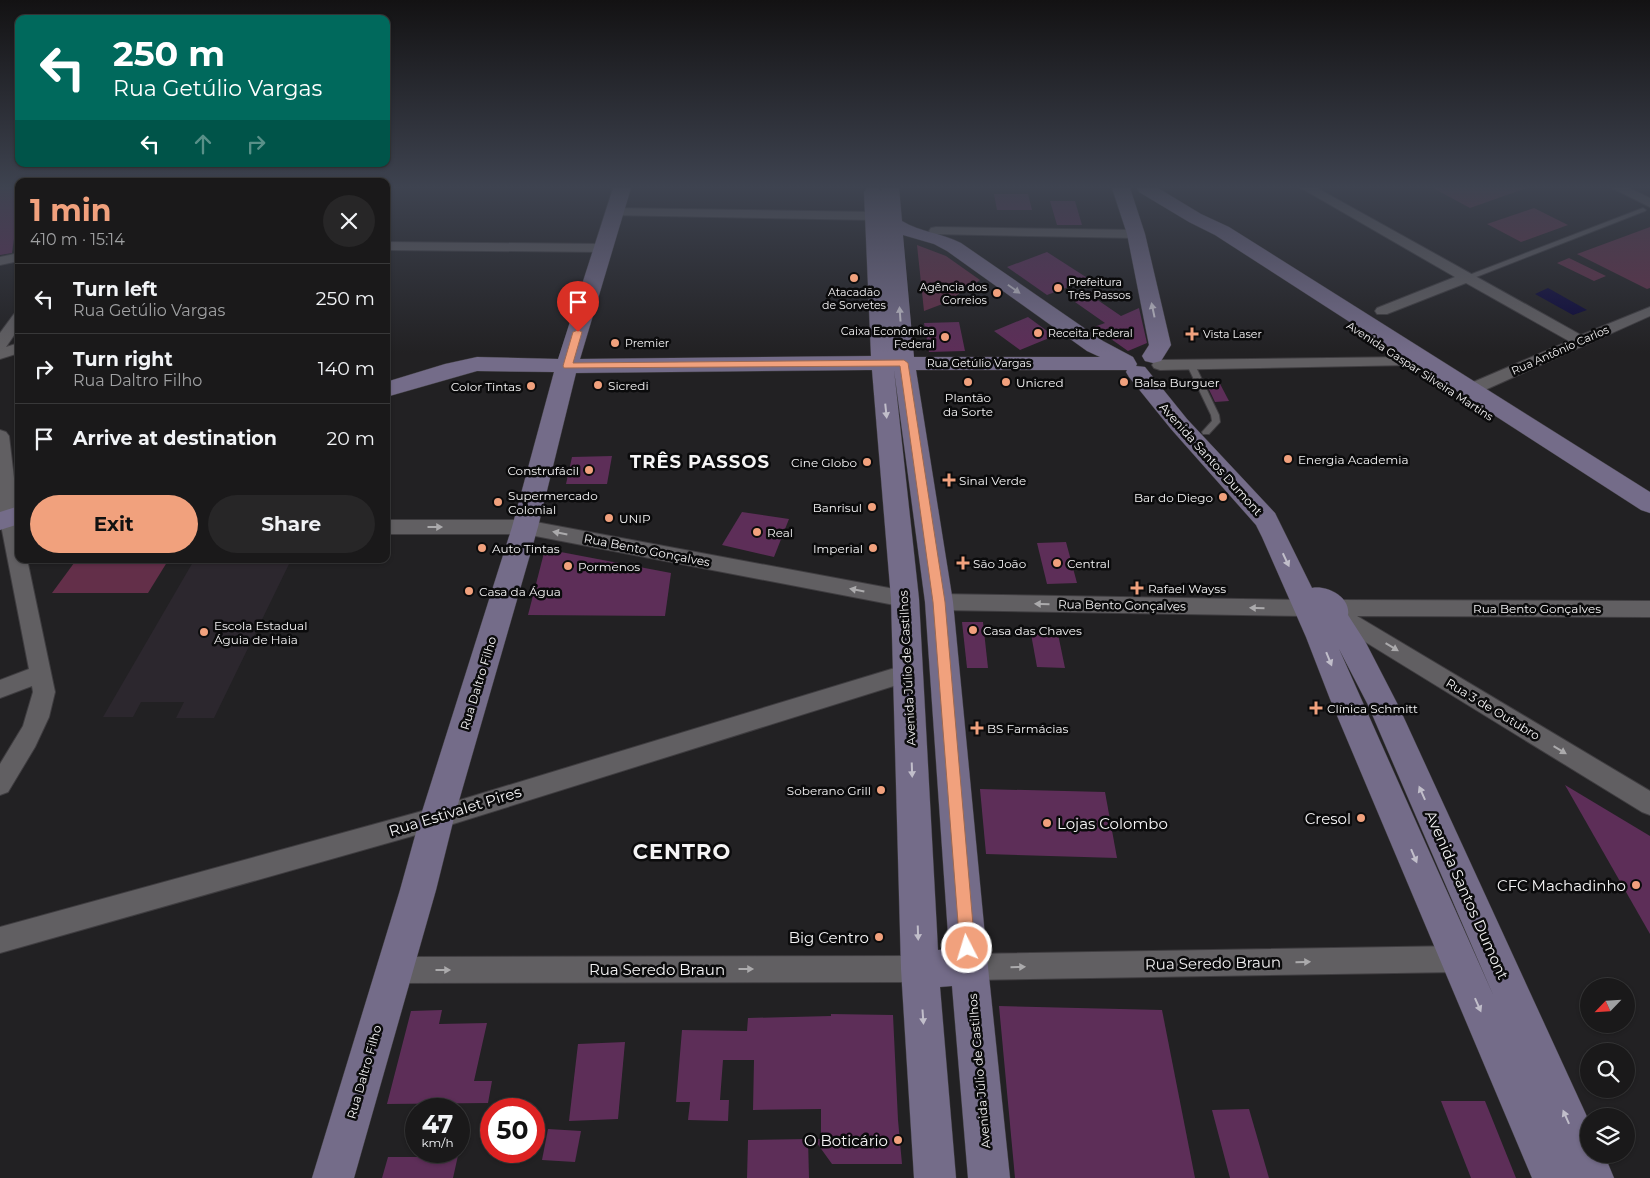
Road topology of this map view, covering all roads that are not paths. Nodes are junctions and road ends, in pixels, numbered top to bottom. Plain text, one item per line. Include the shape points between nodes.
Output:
1 (605, 243) edge
2 (878, 243) edge
3 (898, 243) edge
4 (949, 243) edge
5 (1138, 243) edge
6 (1224, 243) edge
7 (1241, 243) edge
8 (1406, 243) edge
9 (1555, 243) edge
10 (390, 246) edge
11 (604, 248) junction
12 (15, 258) edge
13 (0, 260) edge
14 (1468, 277) junction
15 (1382, 311) dead end
16 (1650, 311) edge
17 (15, 323) edge
18 (1580, 341) junction
19 (0, 344) edge
20 (15, 349) edge
21 (0, 354) edge
22 (1406, 362) junction
23 (893, 363) junction
24 (1143, 365) junction
25 (1191, 365) junction
26 (567, 366) junction
27 (390, 389) edge
28 (1470, 390) junction
29 (1206, 432) junction
30 (0, 436) edge
31 (1650, 504) edge
32 (9, 518) edge
33 (1650, 518) edge
34 (390, 527) edge
35 (525, 527) junction
36 (15, 548) edge
37 (18, 563) edge
38 (905, 599) junction
39 (939, 602) junction
40 (1321, 609) junction
41 (1650, 609) edge
42 (908, 672) junction
43 (40, 674) junction
44 (0, 689) edge
45 (0, 784) edge
46 (1650, 804) edge
47 (437, 818) junction
48 (0, 940) edge
49 (1458, 959) junction
50 (969, 967) junction
51 (920, 968) junction
52 (394, 970) junction
53 (333, 1178) edge
54 (935, 1178) edge
55 (989, 1178) edge
56 (1553, 1178) edge
57 (1592, 1178) edge

1 - 11 street, Rua Daltro Filho
2 - 23 street, Avenida Júlio de Castilhos
23 -> 3 street, Avenida Júlio de Castilhos
4 -> 24 street, Avenida Santos Dumont via 1095,346
24 -> 5 street via 1160,345
6 - 22 street, Avenida Gaspar Silveira Martins
7 - 28 street, Avenida Gaspar Silveira Martins
8 - 14 street
9 - 14 lane
10 - 11 street
11 - 26 street, Rua Daltro Filho
12 - 13 street
14 - 15 street
14 - 18 street
16 - 18 street, Rua Antônio Carlos
17 - 19 street
18 - 28 street, Rua Antônio Carlos
20 - 21 street
22 - 25 street, Rua Getúlio Vargas
22 - 33 street, Avenida Gaspar Silveira Martins
23 - 24 street, Rua Getúlio Vargas
23 - 26 street, Rua Getúlio Vargas
23 -> 38 street, Avenida Júlio de Castilhos
23 - 39 street, Avenida Júlio de Castilhos
24 - 25 street, Rua Getúlio Vargas
24 - 29 street, Avenida Santos Dumont
24 -> 40 street, Avenida Santos Dumont via 1179,424 1266,520
25 - 29 lane via 1215,415 1216,422
26 - 27 street, Rua Getúlio Vargas via 477,364 453,368
26 - 35 street, Rua Daltro Filho
28 - 31 street, Avenida Gaspar Silveira Martins
29 - 40 street, Avenida Santos Dumont via 1278,512 1290,530
30 - 32 street
32 - 36 street
34 -> 35 street, Rua Bento Gonçalves
38 -> 35 street, Rua Bento Gonçalves
35 - 47 street, Rua Daltro Filho
37 - 43 street
38 - 39 street
38 - 42 street, Avenida Júlio de Castilhos
40 -> 39 street, Rua Bento Gonçalves
39 - 50 street, Avenida Júlio de Castilhos
40 - 41 street, Rua Bento Gonçalves
40 -> 46 street, Rua 3 de Outubro
40 -> 49 street, Avenida Santos Dumont
57 -> 40 street, Avenida Santos Dumont via 1383,705 1356,651
42 - 47 street, Rua Estivalet Pires
42 -> 51 street, Avenida Júlio de Castilhos
43 - 44 street
43 - 45 street via 44,692 35,726
47 - 48 street, Rua Estivalet Pires
47 - 52 street, Rua Daltro Filho
50 -> 49 street, Rua Seredo Braun
49 -> 56 street, Avenida Santos Dumont
50 - 51 street
50 - 55 street, Avenida Júlio de Castilhos
52 -> 51 street, Rua Seredo Braun
51 -> 54 street, Avenida Júlio de Castilhos
52 - 53 street, Rua Daltro Filho

